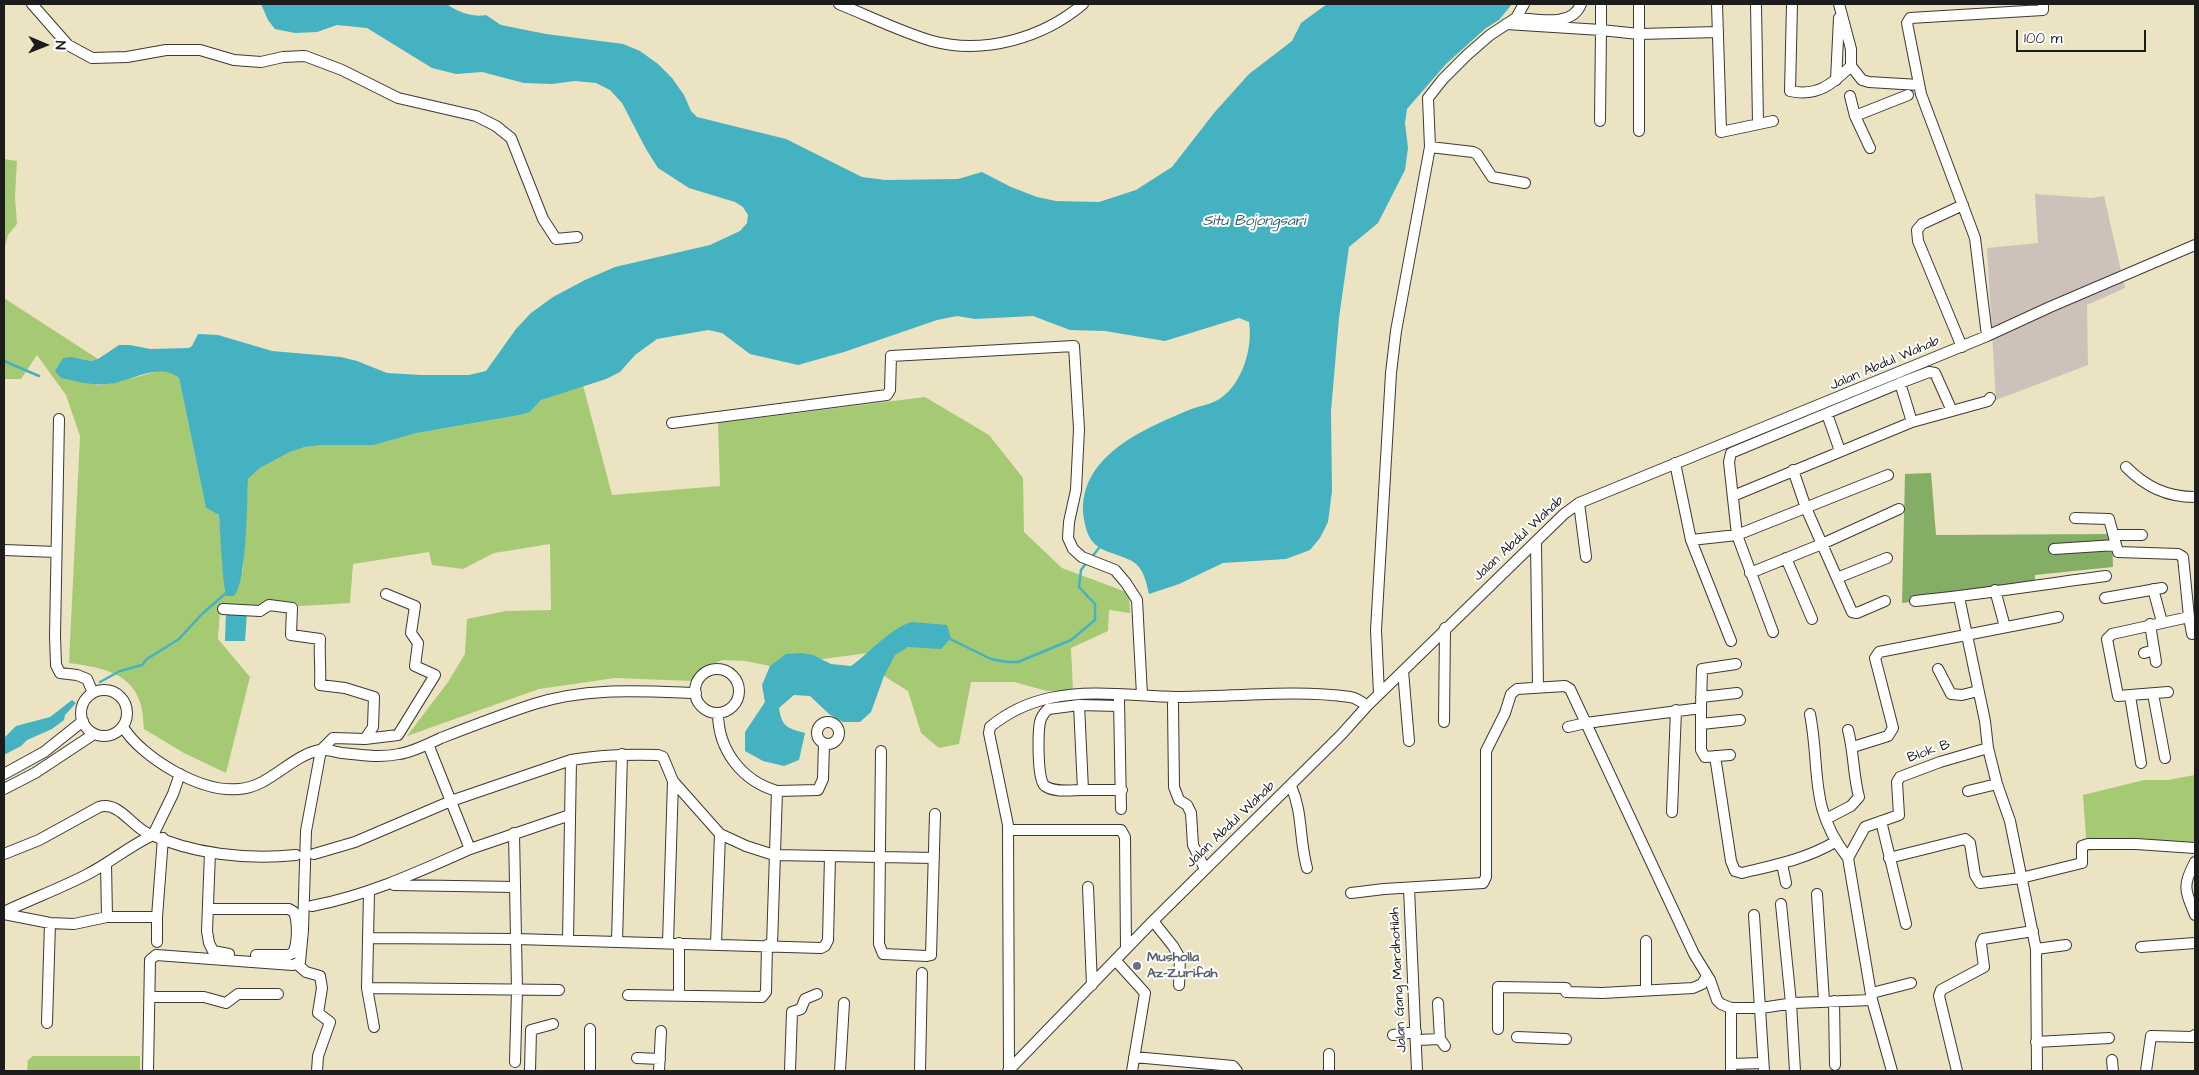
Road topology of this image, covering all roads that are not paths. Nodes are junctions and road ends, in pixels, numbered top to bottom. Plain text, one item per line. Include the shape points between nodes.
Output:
1 (32, 4) edge
2 (839, 4) edge
3 (1083, 4) edge
4 (1524, 4) edge
5 (1581, 4) edge
6 (1601, 4) edge
7 (1639, 4) edge
8 (1717, 4) edge
9 (1756, 4) edge
10 (1792, 4) edge
11 (1954, 4) edge
12 (2043, 4) edge
13 (1840, 5) edge
14 (1997, 8) edge
15 (1955, 15) junction
16 (1516, 18) junction
17 (1506, 24) junction
18 (1601, 30) junction
19 (1718, 32) junction
20 (1639, 34) junction
21 (1853, 68) junction
22 (1836, 80) junction
23 (1891, 84) junction
24 (1919, 85) junction
25 (1908, 95) dead end
26 (1850, 96) dead end
27 (1890, 102) junction
28 (1856, 116) junction
29 (1600, 121) dead end
30 (1772, 121) dead end
31 (1758, 124) junction
32 (1639, 131) dead end
33 (1430, 147) junction
34 (1870, 148) dead end
35 (1525, 182) dead end
36 (1963, 205) junction
37 (577, 237) dead end
38 (2195, 245) edge
39 (1987, 336) junction
40 (1962, 347) junction
41 (1900, 383) junction
42 (1990, 398) dead end
43 (1952, 411) junction
44 (1827, 414) junction
45 (59, 419) dead end
46 (1912, 422) junction
47 (672, 424) dead end
48 (1840, 451) junction
49 (1675, 463) junction
50 (2126, 467) dead end
51 (1793, 470) junction
52 (1888, 475) dead end
53 (1733, 496) junction
54 (2195, 497) edge
55 (1579, 503) junction
56 (1806, 508) junction
57 (1899, 509) dead end
58 (2075, 518) dead end
59 (2114, 534) junction
60 (1737, 535) junction
61 (2142, 535) dead end
62 (1691, 540) junction
63 (1536, 543) junction
64 (1822, 544) junction
65 (2116, 545) junction
66 (2054, 549) dead end
67 (4, 550) edge
68 (56, 552) junction
69 (1586, 557) dead end
70 (1786, 558) junction
71 (1887, 558) dead end
72 (1750, 573) junction
73 (2106, 576) dead end
74 (1838, 578) junction
75 (2191, 582) edge
76 (1995, 590) junction
77 (386, 594) dead end
78 (1959, 597) junction
79 (2105, 598) dead end
80 (1885, 601) dead end
81 (1916, 601) dead end
82 (223, 609) dead end
83 (2058, 617) dead end
84 (2189, 617) junction
85 (1812, 619) dead end
86 (2162, 622) junction
87 (2150, 624) junction
88 (2005, 627) junction
89 (1445, 628) junction
90 (1773, 632) dead end
91 (2192, 634) dead end
92 (1966, 635) junction
93 (1731, 641) dead end
94 (2154, 650) junction
95 (2144, 653) dead end
96 (2156, 662) dead end
97 (1736, 664) dead end
98 (1938, 669) dead end
99 (1403, 671) junction
100 (1538, 687) junction
101 (1978, 691) junction
102 (696, 692) junction
103 (2168, 692) dead end
104 (93, 693) junction
105 (1737, 693) dead end
106 (1379, 694) junction
107 (2153, 694) junction
108 (1142, 695) junction
109 (1701, 696) junction
110 (2130, 696) junction
111 (1119, 700) junction
112 (1173, 704) dead end
113 (1080, 705) junction
114 (1367, 706) junction
115 (1702, 708) junction
116 (1676, 710) junction
117 (718, 713) junction
118 (1810, 714) dead end
119 (1740, 720) dead end
120 (83, 721) junction
121 (1444, 722) dead end
122 (1586, 723) junction
123 (1701, 724) junction
124 (123, 727) junction
125 (1568, 727) dead end
126 (1848, 730) dead end
127 (94, 734) junction
128 (365, 738) junction
129 (1409, 741) dead end
130 (824, 743) dead end
131 (428, 744) junction
132 (1853, 747) junction
133 (1988, 748) junction
134 (321, 750) junction
135 (882, 751) dead end
136 (622, 754) junction
137 (1715, 756) junction
138 (1730, 756) dead end
139 (2165, 758) dead end
140 (571, 760) junction
141 (2141, 763) dead end
142 (4, 774) edge
143 (180, 774) junction
144 (673, 781) junction
145 (1997, 784) junction
146 (1291, 786) junction
147 (4, 789) edge
148 (1083, 790) junction
149 (1122, 790) junction
150 (778, 791) junction
151 (1968, 791) dead end
152 (450, 801) junction
153 (1122, 809) dead end
154 (1672, 812) dead end
155 (935, 814) dead end
156 (570, 815) junction
157 (1826, 819) junction
158 (1880, 821) junction
159 (1008, 830) junction
160 (514, 833) junction
161 (720, 834) junction
162 (158, 837) junction
163 (1835, 842) junction
164 (2195, 848) edge
165 (470, 849) junction
166 (210, 852) junction
167 (4, 854) edge
168 (314, 854) dead end
169 (296, 855) dead end
170 (774, 855) junction
171 (830, 856) junction
172 (879, 857) junction
173 (934, 858) junction
174 (1848, 858) junction
175 (1889, 858) junction
176 (2195, 862) edge
177 (106, 864) junction
178 (1782, 864) junction
179 (1307, 868) dead end
180 (1206, 869) junction
181 (2021, 878) junction
182 (1786, 883) dead end
183 (390, 885) junction
184 (515, 887) junction
185 (1088, 887) dead end
186 (1409, 888) junction
187 (369, 892) junction
188 (1351, 893) dead end
189 (1817, 894) dead end
190 (1781, 904) dead end
191 (312, 906) dead end
192 (208, 909) junction
193 (4, 913) edge
194 (1754, 915) dead end
195 (2195, 915) edge
196 (107, 917) junction
197 (157, 917) junction
198 (1153, 921) junction
199 (50, 923) junction
200 (1906, 924) dead end
201 (2033, 930) junction
202 (368, 938) junction
203 (516, 939) junction
204 (568, 940) junction
205 (1646, 941) dead end
206 (157, 942) dead end
207 (617, 942) junction
208 (668, 943) junction
209 (679, 943) junction
210 (2195, 943) edge
211 (716, 944) junction
212 (769, 945) junction
213 (2066, 945) dead end
214 (2140, 947) dead end
215 (1126, 949) junction
216 (2036, 949) junction
217 (1116, 961) junction
218 (297, 964) junction
219 (922, 973) dead end
220 (1707, 976) junction
221 (1911, 983) dead end
222 (1092, 985) junction
223 (1179, 985) dead end
224 (368, 988) junction
225 (517, 990) junction
226 (559, 990) dead end
227 (1646, 990) junction
228 (278, 994) dead end
229 (816, 994) dead end
230 (628, 995) dead end
231 (679, 995) junction
232 (1872, 996) junction
233 (150, 997) junction
234 (1829, 1001) junction
235 (1438, 1003) dead end
236 (844, 1004) dead end
237 (1791, 1004) junction
238 (1731, 1008) junction
239 (1758, 1008) junction
240 (47, 1023) dead end
241 (553, 1024) dead end
242 (374, 1027) dead end
243 (1498, 1028) dead end
244 (590, 1029) dead end
245 (661, 1031) dead end
246 (1393, 1035) dead end
247 (2195, 1035) edge
248 (1416, 1036) junction
249 (1517, 1037) dead end
250 (2109, 1038) dead end
251 (1566, 1039) dead end
252 (2036, 1042) junction
253 (1329, 1054) dead end
254 (1134, 1057) junction
255 (637, 1058) dead end
256 (660, 1059) junction
257 (2112, 1060) dead end
258 (516, 1062) dead end
259 (1835, 1065) dead end
260 (1763, 1067) edge
261 (1731, 1068) edge
262 (148, 1071) edge
263 (317, 1071) edge
264 (530, 1071) edge
265 (590, 1071) edge
266 (659, 1071) edge
267 (790, 1071) edge
268 (840, 1071) edge
269 (920, 1071) edge
270 (1008, 1071) edge
271 (1132, 1071) edge
272 (1237, 1071) edge
273 (1329, 1071) edge
274 (1417, 1071) edge
275 (1794, 1071) edge
276 (1892, 1071) edge
277 (1957, 1071) edge
278 (2037, 1071) edge
279 (2113, 1071) edge
280 (2146, 1071) edge

1 - 37 street via 68,45 92,58 127,57 166,50 200,50 234,60 262,62 305,56 398,98 476,116 512,138 543,219 556,239
2 - 3 street via 931,40 955,45 986,45 1014,40 1068,17
4 - 16 street
5 - 16 street via 1565,20
6 - 18 street
7 - 20 street
8 - 19 street
9 - 31 street
10 - 22 street via 1789,90 1814,93
11 - 15 street
12 - 14 street via 2043,10
13 - 21 street
13 - 22 street
14 - 15 street
15 - 24 street via 1910,18 1907,24
16 - 17 street
17 - 18 street
17 - 33 street via 1467,55 1428,98
18 - 20 street
18 - 29 street
19 - 20 street
19 - 31 street via 1721,132
20 - 32 street
21 - 22 street
21 - 23 street via 1862,80
23 - 24 street
23 - 27 street
24 - 36 street
25 - 27 street
26 - 28 street
27 - 28 street
28 - 34 street
30 - 31 street
33 - 35 street via 1472,152 1477,154 1492,177
33 - 106 street via 1392,361 1376,630
36 - 39 street via 1975,238
36 - 40 street via 1922,224 1917,230 1918,242
38 - 39 street, Jalan Abdul Wahab
39 - 40 street, Jalan Abdul Wahab
40 - 49 street, Jalan Abdul Wahab
41 - 43 street via 1929,372 1935,373
41 - 44 street
41 - 46 street
42 - 43 street
43 - 46 street
44 - 48 street
44 - 53 street via 1731,453
45 - 68 street
46 - 48 street
47 - 108 street via 887,395 891,356 1074,346 1079,429 1076,490 1068,538 1082,557 1115,570 1137,600
48 - 51 street
49 - 55 street, Jalan Abdul Wahab
49 - 62 street
50 - 54 street via 2136,478 2160,492
51 - 53 street
51 - 56 street
52 - 56 street
53 - 60 street
55 - 63 street, Jalan Abdul Wahab
55 - 69 street
56 - 60 street
56 - 64 street
57 - 64 street
58 - 59 street via 2109,519
59 - 61 street
59 - 65 street
60 - 62 street
60 - 72 street
62 - 93 street
63 - 89 street, Jalan Abdul Wahab
63 - 100 street
64 - 70 street
64 - 74 street
65 - 66 street
65 - 75 street via 2118,552 2124,554 2178,554 2183,557
67 - 68 street
68 - 104 street via 56,665 60,673 77,674 87,679
70 - 72 street
70 - 85 street
71 - 74 street
72 - 90 street
73 - 76 street
74 - 80 street via 1852,612 1857,613
75 - 84 street
76 - 78 street
76 - 88 street
77 - 128 street via 415,606 411,633 418,644 415,666 435,675 398,734
78 - 81 street
78 - 92 street
79 - 86 street via 2158,589
82 - 128 street via 260,610 269,605 292,608 291,635 320,640 320,685 374,697 373,727
83 - 88 street
84 - 86 street
84 - 91 street
86 - 87 street
87 - 94 street
87 - 110 street via 2112,634 2107,639 2116,693 2118,696
88 - 92 street
89 - 99 street, Jalan Abdul Wahab
89 - 121 street
92 - 101 street
92 - 132 street via 1877,654 1892,728 1888,736
94 - 95 street
94 - 96 street
97 - 109 street via 1702,669
98 - 101 street via 1951,694
99 - 106 street, Jalan Abdul Wahab
99 - 129 street
100 - 122 street via 1568,687
100 - 186 street via 1511,694 1505,713 1487,746 1486,877 1483,883
101 - 133 street
102 - 117 street via 703,707
102 - 117 street via 702,675 710,670 719,669 735,678 739,696 727,710
102 - 131 street via 624,691 561,696
103 - 107 street
104 - 120 street via 83,705
104 - 124 street via 113,692 124,701 127,714
105 - 109 street
106 - 114 street, Jalan Abdul Wahab
107 - 110 street
107 - 139 street
108 - 111 street
108 - 114 street via 1319,694 1360,700
109 - 115 street
110 - 141 street
111 - 113 street
111 - 149 street
111 - 159 street via 1081,693 1051,697 1008,712 990,727
112 - 180 street via 1174,787 1179,800 1192,813 1193,844
113 - 148 street
113 - 148 street via 1048,709 1044,714 1040,723 1039,768 1041,781 1047,788
114 - 146 street, Jalan Abdul Wahab
115 - 116 street
115 - 123 street
116 - 122 street
116 - 154 street
117 - 150 street via 726,747 740,770 756,782
118 - 157 street via 1817,792
119 - 123 street
120 - 127 street
120 - 142 street via 49,749
122 - 125 street
122 - 220 street
123 - 137 street via 1702,755
124 - 127 street via 113,735
124 - 143 street via 136,745
126 - 132 street
127 - 147 street via 35,773
128 - 134 street via 333,738
130 - 150 street via 823,779 818,790
131 - 134 street via 401,754 381,756
131 - 152 street
132 - 157 street via 1859,797 1851,806
133 - 145 street
133 - 158 street, Blok B via 1900,777 1897,782 1899,814
134 - 143 street via 250,788 237,790 212,786
134 - 218 street via 306,831 301,960
135 - 172 street
136 - 140 street
136 - 144 street via 663,757
136 - 207 street
137 - 138 street
137 - 178 street via 1735,871 1742,873
140 - 152 street
140 - 156 street
143 - 162 street
144 - 161 street
144 - 208 street
145 - 151 street
145 - 181 street via 2010,821
146 - 179 street via 1299,808 1301,847
146 - 180 street, Jalan Abdul Wahab
148 - 149 street
149 - 153 street
150 - 170 street
152 - 165 street
152 - 168 street via 355,842
155 - 173 street
156 - 160 street
156 - 204 street
157 - 163 street
158 - 174 street, Blok B via 1866,827
158 - 175 street
159 - 215 street via 1121,830 1125,837
159 - 270 street
160 - 165 street
160 - 184 street
161 - 170 street
161 - 211 street
162 - 166 street
162 - 167 street via 107,805
162 - 177 street via 136,842
162 - 197 street
163 - 174 street
163 - 178 street via 1816,853
164 - 181 street via 2088,844 2082,846 2082,863
165 - 183 street
166 - 169 street via 246,856
166 - 192 street
170 - 171 street
170 - 212 street
171 - 172 street
171 - 212 street via 828,940 825,946
172 - 173 street
172 - 173 street via 880,952 927,956 932,952
174 - 232 street
175 - 181 street via 1965,839 1970,843 1978,882
175 - 200 street
176 - 195 street via 2186,879
177 - 193 street
177 - 196 street
178 - 182 street
180 - 198 street, Jalan Abdul Wahab
181 - 201 street
183 - 184 street
183 - 187 street
184 - 203 street
185 - 222 street
186 - 188 street
186 - 248 street, Jalan Gang Mardhotilah
187 - 191 street
187 - 202 street
189 - 234 street
190 - 237 street
192 - 192 street via 292,910 296,922 294,950 288,956 213,951 208,937
193 - 199 street
194 - 239 street
196 - 197 street
196 - 199 street via 74,924
197 - 206 street
198 - 215 street, Jalan Abdul Wahab
198 - 223 street via 1180,958
199 - 240 street
201 - 216 street
201 - 277 street via 1983,939 1984,967 1941,990 1939,996
202 - 203 street
202 - 224 street
203 - 204 street
203 - 225 street
204 - 207 street
205 - 227 street
207 - 208 street
208 - 209 street
209 - 211 street
209 - 231 street
210 - 214 street
211 - 212 street
212 - 231 street via 766,992 762,997
213 - 216 street
215 - 217 street, Jalan Abdul Wahab
216 - 252 street
217 - 222 street, Jalan Abdul Wahab
217 - 254 street via 1145,993
218 - 233 street via 156,955 150,960
218 - 263 street via 306,972 320,976 322,988 318,1013 330,1022 318,1056
219 - 269 street
220 - 227 street via 1702,984 1693,988
220 - 238 street via 1717,1000
221 - 232 street
222 - 270 street, Jalan Abdul Wahab
224 - 225 street
224 - 242 street
225 - 226 street
225 - 258 street
227 - 243 street via 1498,986
228 - 233 street via 238,994 226,1003 204,997
229 - 267 street via 806,999 801,1010 792,1012
230 - 231 street
232 - 234 street
232 - 276 street
233 - 262 street
234 - 237 street
234 - 259 street
235 - 248 street via 1442,1043
236 - 268 street
237 - 239 street
237 - 275 street
238 - 239 street
238 - 261 street
239 - 260 street
241 - 264 street via 530,1030
244 - 265 street
245 - 256 street
246 - 248 street
247 - 280 street via 2151,1036
248 - 274 street, Jalan Gang Mardhotilah
249 - 251 street
250 - 252 street
252 - 278 street
253 - 273 street
254 - 271 street
254 - 272 street via 1234,1066
255 - 256 street
256 - 266 street
257 - 279 street
260 - 261 street

